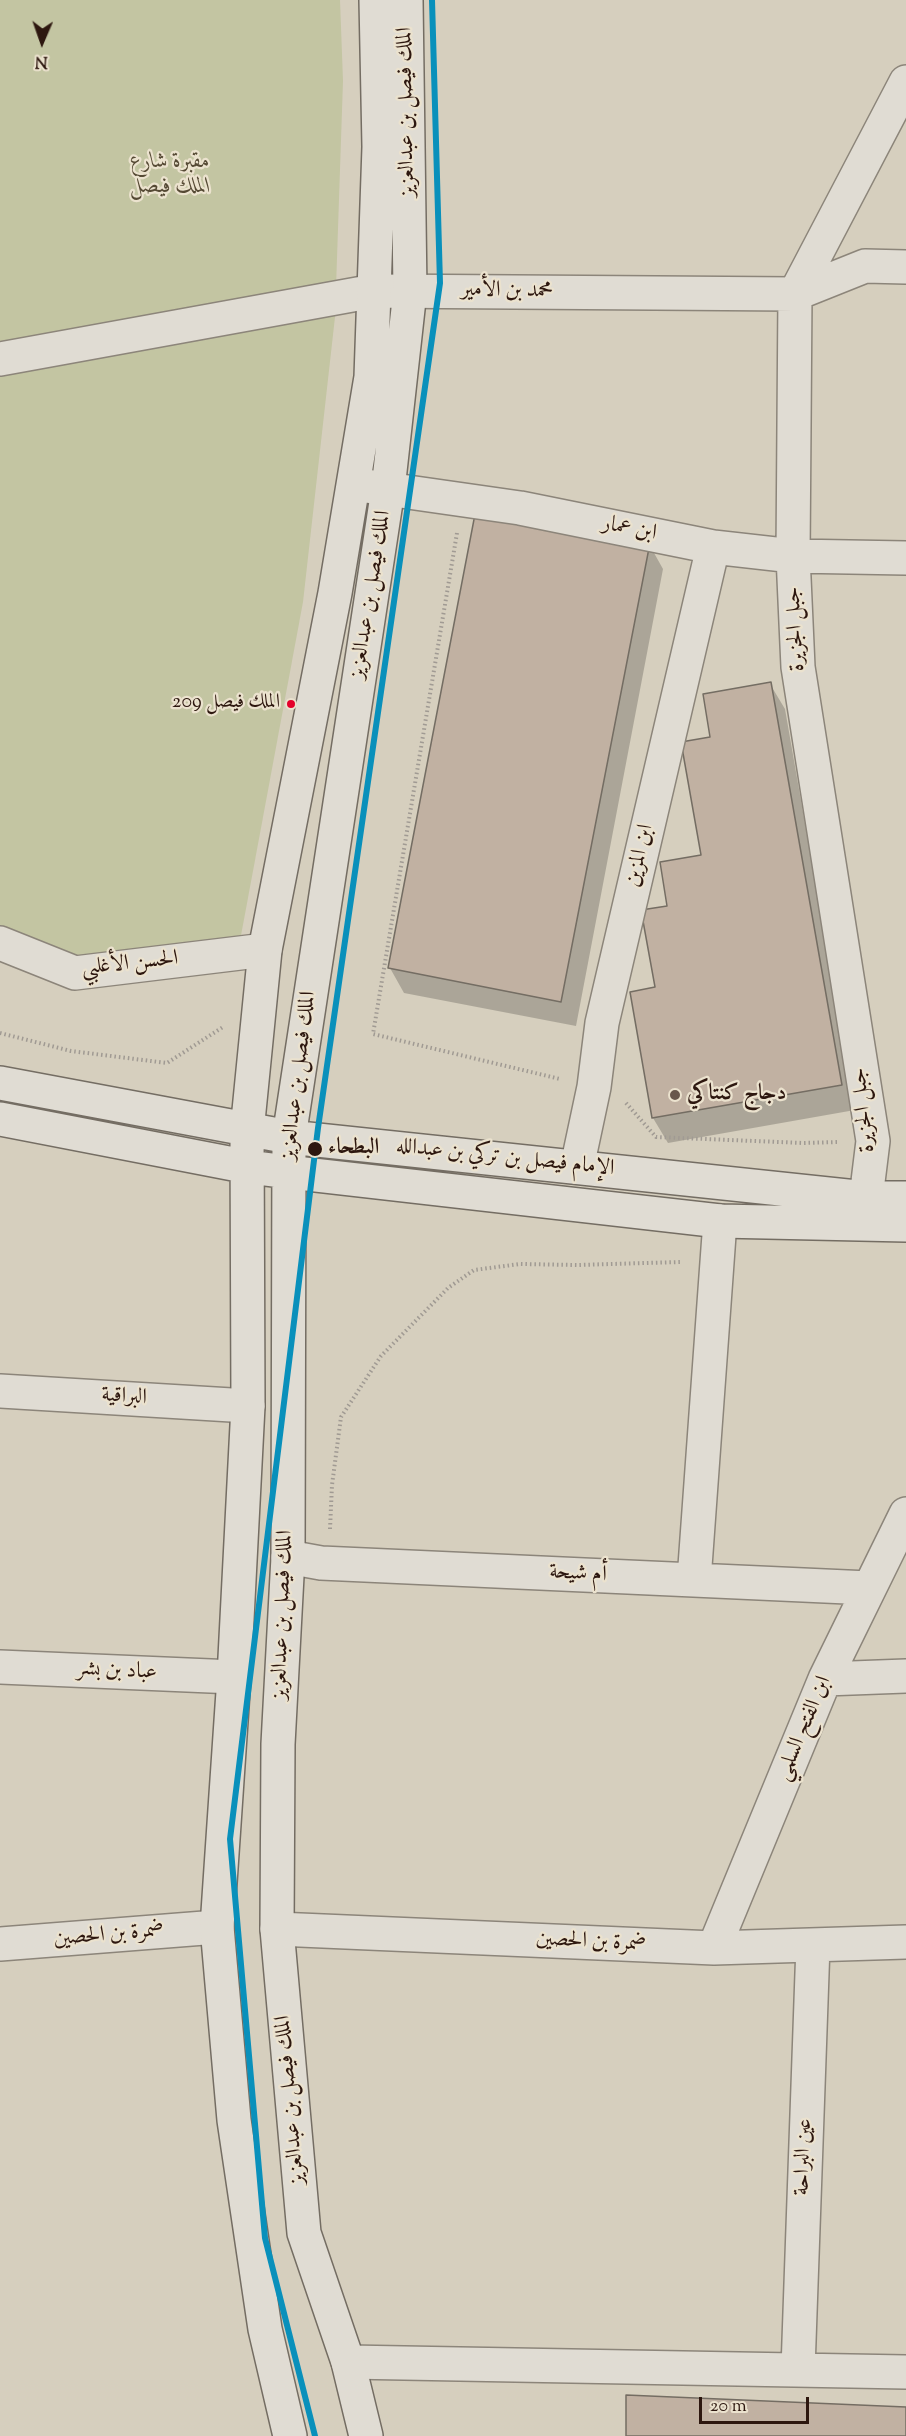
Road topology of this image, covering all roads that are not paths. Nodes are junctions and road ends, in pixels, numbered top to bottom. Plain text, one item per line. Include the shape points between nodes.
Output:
1 (376, 0) edge
2 (406, 0) edge
3 (906, 82) edge
4 (896, 119) edge
5 (906, 267) edge
6 (374, 291) junction
7 (410, 291) junction
8 (795, 294) junction
9 (0, 359) edge
10 (353, 484) junction
11 (388, 489) junction
12 (712, 547) junction
13 (793, 556) junction
14 (906, 558) edge
15 (0, 943) edge
16 (265, 950) junction
17 (0, 1083) edge
18 (0, 1119) edge
19 (247, 1131) junction
20 (289, 1137) junction
21 (249, 1167) junction
22 (577, 1167) junction
23 (288, 1172) junction
24 (867, 1198) junction
25 (906, 1198) edge
26 (720, 1221) junction
27 (906, 1225) edge
28 (0, 1390) edge
29 (248, 1406) junction
30 (906, 1514) edge
31 (288, 1557) junction
32 (694, 1580) junction
33 (869, 1588) junction
34 (0, 1667) edge
35 (906, 1676) edge
36 (234, 1677) junction
37 (825, 1679) junction
38 (217, 1927) junction
39 (277, 1929) junction
40 (906, 1942) edge
41 (0, 1944) edge
42 (813, 1945) junction
43 (714, 1948) junction
44 (348, 2362) junction
45 (798, 2369) junction
46 (906, 2372) edge
47 (290, 2436) edge
48 (366, 2436) edge

1 - 6 street, الملك فيصل بن عبدالعزيز via 379,147
2 - 7 street, الملك فيصل بن عبدالعزيز
3 - 4 street, جبل الجزيرة
4 - 8 street, جبل الجزيرة
5 - 8 street, محمد بن الأمير via 865,266
6 - 7 street, محمد بن الأمير
6 - 9 street, محمد بن الأمير
6 - 10 street, الملك فيصل بن عبدالعزيز via 371,377
7 - 8 street, محمد بن الأمير
7 - 11 street, الملك فيصل بن عبدالعزيز
8 - 13 street, جبل الجزيرة
10 - 11 street, ابن عمار
10 - 16 street, الملك فيصل بن عبدالعزيز
11 - 12 street, ابن عمار via 520,508
11 - 20 street, الملك فيصل بن عبدالعزيز
12 - 13 street, ابن عمار
12 - 22 street, ابن المزين via 602,1023 594,1087
13 - 14 street, ابن عمار
13 - 24 street, جبل الجزيرة via 798,667 873,1141
15 - 16 street, الحسن الأغلبي via 75,973
16 - 19 street, الملك فيصل بن عبدالعزيز
17 - 19 street, الإمام فيصل بن تركي بن عبدالله
18 - 21 street, الإمام فيصل بن تركي بن عبدالله
19 - 20 street, الإمام فيصل بن تركي بن عبدالله
19 - 21 street, الملك فيصل بن عبدالعزيز
20 - 22 street, الإمام فيصل بن تركي بن عبدالله
20 - 23 street, الملك فيصل بن عبدالعزيز
21 - 23 street, الإمام فيصل بن تركي بن عبدالله
21 - 29 street, الملك فيصل بن عبدالعزيز
22 - 24 street, الإمام فيصل بن تركي بن عبدالله
23 - 26 street, الإمام فيصل بن تركي بن عبدالله
23 - 31 street, الملك فيصل بن عبدالعزيز
24 - 25 street, الإمام فيصل بن تركي بن عبدالله
26 - 27 street, الإمام فيصل بن تركي بن عبدالله
26 - 32 street
28 - 29 street, البراقية
29 - 36 street, الملك فيصل بن عبدالعزيز
30 - 33 street, ابن الفتح السلمي
31 - 32 street, أم شيحة via 329,1563
31 - 39 street, الملك فيصل بن عبدالعزيز via 278,1744
32 - 33 street, أم شيحة
33 - 37 street, ابن الفتح السلمي
34 - 36 street, عباد بن بشر
35 - 37 street
36 - 38 street, الملك فيصل بن عبدالعزيز
37 - 43 street, ابن الفتح السلمي
38 - 41 street, ضمرة بن الحصين
38 - 47 street, الملك فيصل بن عبدالعزيز via 234,2120 265,2329
39 - 43 street, ضمرة بن الحصين
39 - 44 street, الملك فيصل بن عبدالعزيز via 304,2232
40 - 42 street, ضمرة بن الحصين
42 - 43 street, ضمرة بن الحصين
42 - 45 street, عين البراحة
44 - 45 street
44 - 48 street, الملك فيصل بن عبدالعزيز
45 - 46 street

